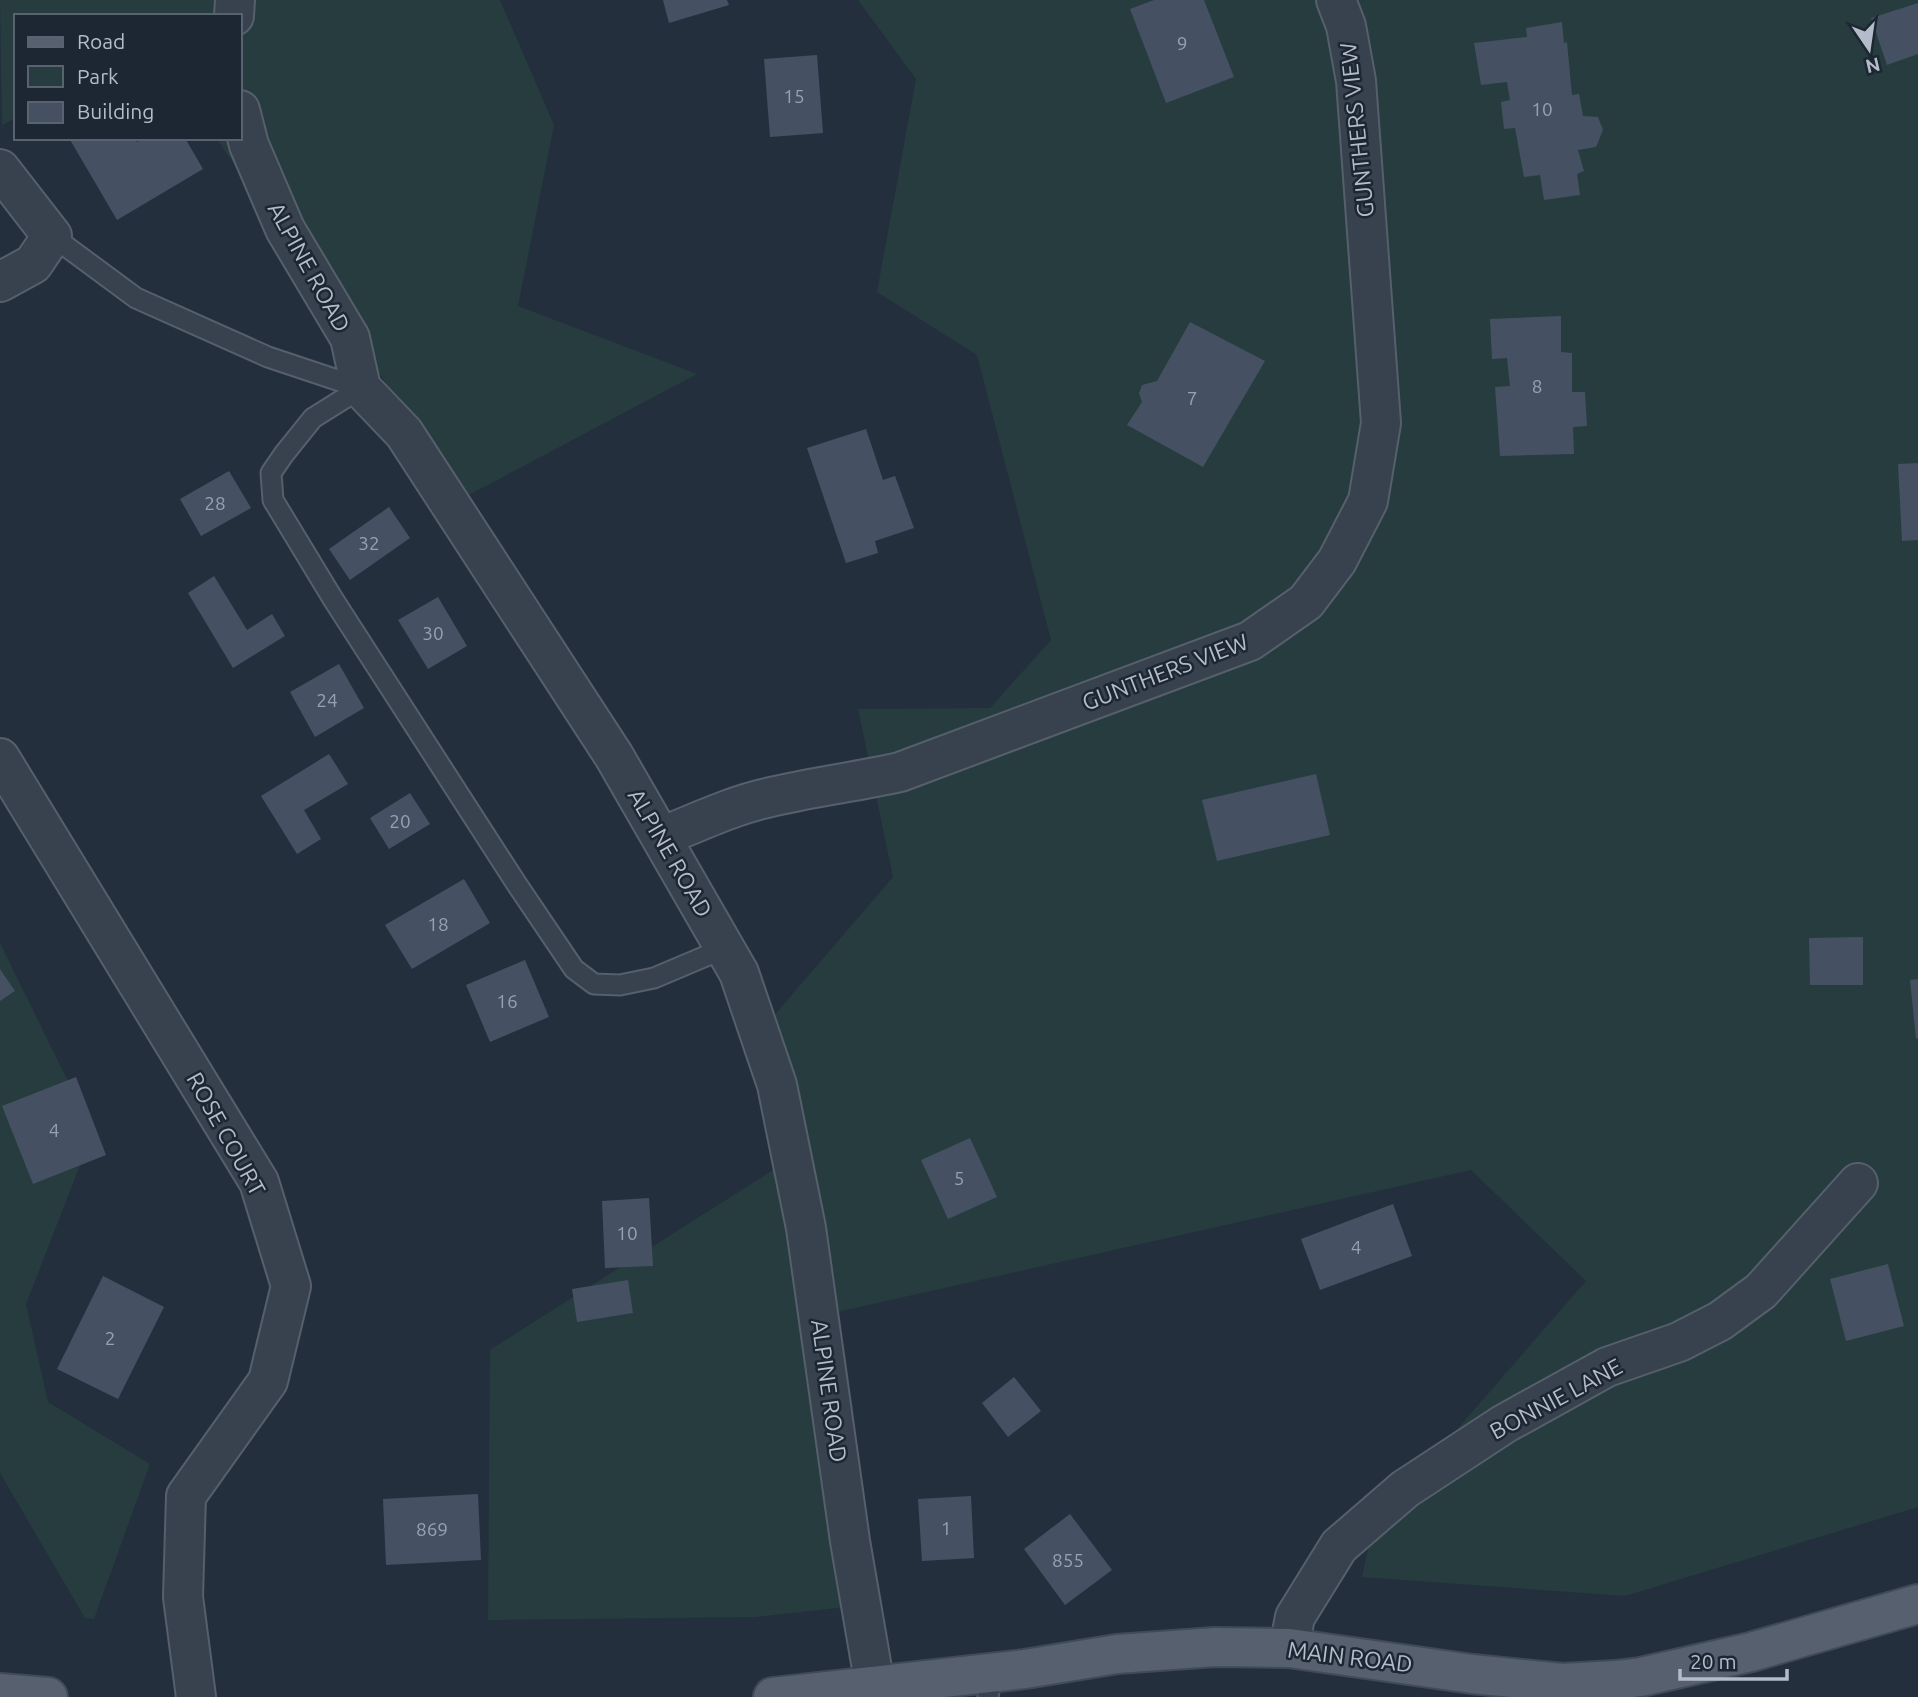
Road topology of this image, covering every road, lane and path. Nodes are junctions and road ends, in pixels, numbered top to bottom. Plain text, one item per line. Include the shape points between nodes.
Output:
1 (1336, 0) edge
2 (242, 118) edge
3 (0, 169) edge
4 (52, 236) junction
5 (0, 282) edge
6 (361, 388) junction
7 (0, 758) edge
8 (661, 837) junction
9 (725, 948) junction
10 (1858, 1183) dead end
11 (1918, 1604) edge
12 (1289, 1648) junction
13 (990, 1685) edge
14 (875, 1686) junction
15 (0, 1693) edge
16 (815, 1695) edge
17 (48, 1697) edge
18 (196, 1697) edge
19 (774, 1697) edge

1 - 8 street, GUNTHERS VIEW via 1356,81 1381,423 1368,500 1337,561 1306,602 1251,641 900,772 768,797
2 - 6 street, ALPINE ROAD via 285,229 350,338
3 - 4 street
4 - 5 street via 33,264
4 - 6 lane via 136,298 268,357
6 - 8 street, ALPINE ROAD via 404,433 614,756
6 - 9 lane via 313,418 284,454 271,473 273,500 509,872 574,969 594,984 620,985 654,978
7 - 18 street, ROSE COURT via 259,1182 291,1286 268,1381 186,1496 183,1597
8 - 9 street, ALPINE ROAD
9 - 14 street, ALPINE ROAD via 739,973 777,1085 806,1227
10 - 12 street, BONNIE LANE via 1761,1291 1720,1321 1679,1342 1607,1367 1504,1424 1405,1489 1339,1546 1295,1617
11 - 12 main road, MAIN ROAD via 1751,1652 1616,1680 1562,1683
12 - 13 main road, MAIN ROAD via 1215,1647 1117,1654
13 - 14 main road, MAIN ROAD
14 - 16 main road, MAIN ROAD
15 - 17 main road
16 - 19 main road, MAIN ROAD

